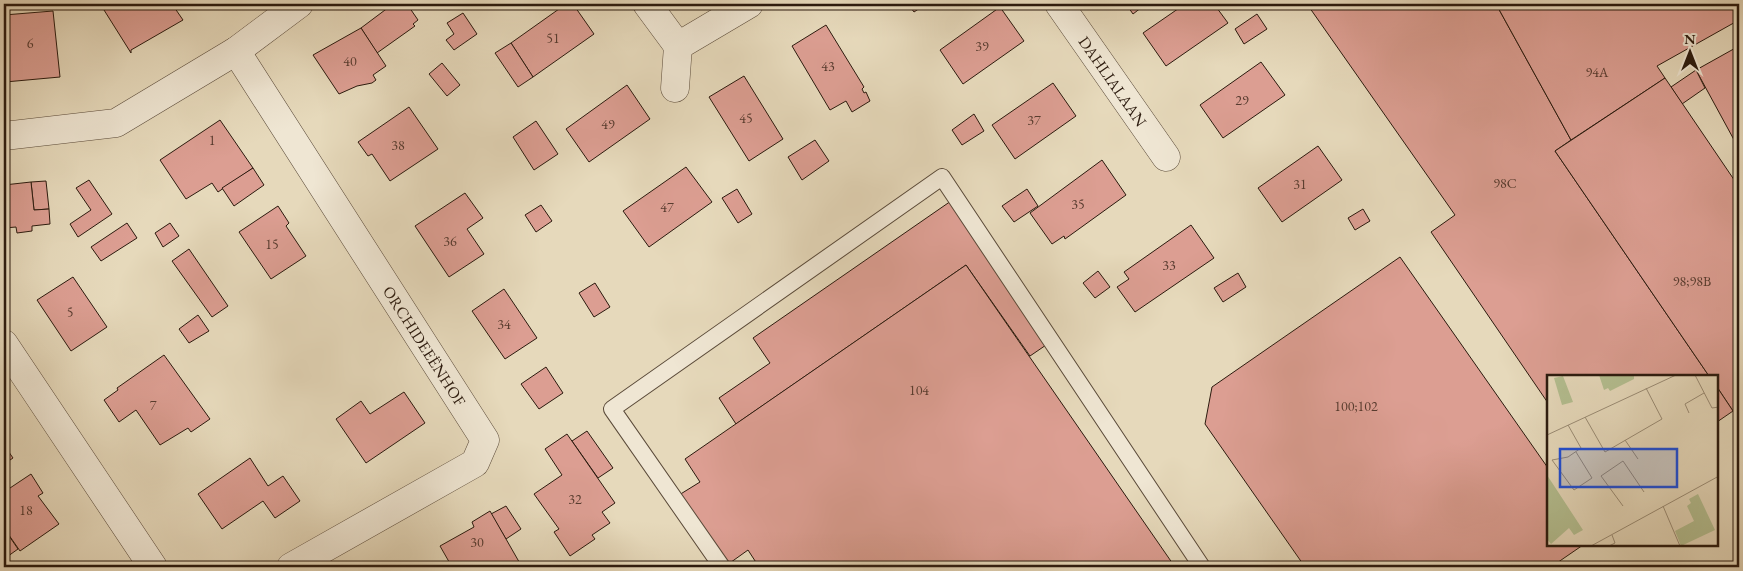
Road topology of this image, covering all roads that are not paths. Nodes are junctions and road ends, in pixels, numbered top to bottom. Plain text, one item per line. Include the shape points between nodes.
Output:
1 (299, 4) edge
2 (647, 4) edge
3 (749, 4) edge
4 (1059, 4) edge
5 (678, 46) junction
6 (236, 52) junction
7 (676, 88) dead end
8 (4, 136) edge
9 (1166, 157) dead end
10 (4, 344) edge
11 (153, 567) edge
12 (291, 567) edge
13 (722, 567) edge
14 (1202, 567) edge

1 - 6 street
2 - 5 street
3 - 5 street
4 - 9 street, DAHLIALAAN
5 - 7 street
6 - 8 street via 116,124
6 - 12 street, ORCHIDEEËNHOF via 485,440 475,463
10 - 11 street
13 - 14 lane via 612,409 942,177

